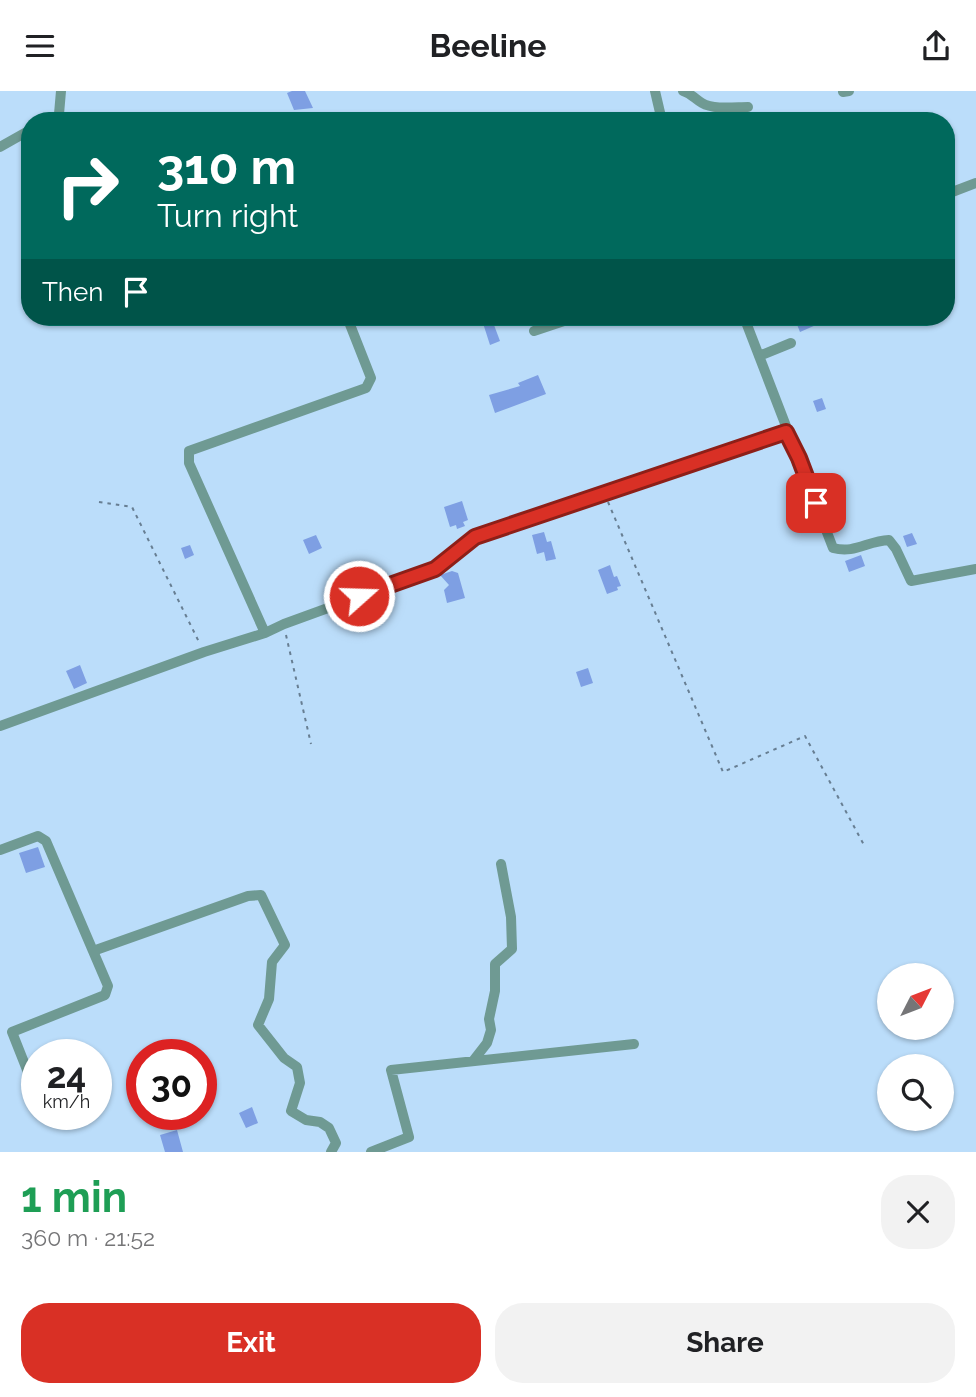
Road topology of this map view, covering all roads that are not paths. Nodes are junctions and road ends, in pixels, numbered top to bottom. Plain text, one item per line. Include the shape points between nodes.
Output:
1 (61, 91) edge
2 (655, 91) edge
3 (683, 91) edge
4 (748, 107) dead end
5 (60, 112) edge
6 (660, 112) edge
7 (21, 135) edge
8 (0, 147) edge
9 (976, 183) edge
10 (955, 191) edge
11 (351, 326) edge
12 (549, 326) edge
13 (747, 326) edge
14 (534, 331) dead end
15 (791, 343) dead end
16 (759, 356) junction
17 (786, 432) junction
18 (976, 569) edge
19 (265, 633) junction
20 (0, 726) edge
21 (0, 850) edge
22 (500, 864) dead end
23 (93, 951) junction
24 (634, 1044) dead end
25 (21, 1055) edge
26 (473, 1061) junction
27 (331, 1152) edge
28 (371, 1152) edge

1 - 5 street
2 - 6 street
3 - 4 street via 711,106
7 - 8 street
9 - 10 street
11 - 19 street via 371,378 366,388 189,451 189,463
12 - 14 street
13 - 16 street
15 - 16 street
16 - 17 street
17 - 18 street via 833,548 847,552 889,540 911,581
17 - 19 street via 475,537 435,569
19 - 20 street
21 - 23 street via 37,836 46,841
22 - 26 street via 513,949 495,964 491,1030
23 - 25 street via 108,986 105,995 12,1032
23 - 27 street via 261,895 285,944 271,963 269,999 258,1025 296,1067 300,1083 291,1111 329,1128 336,1143
24 - 26 street
26 - 28 street via 391,1070 409,1137

